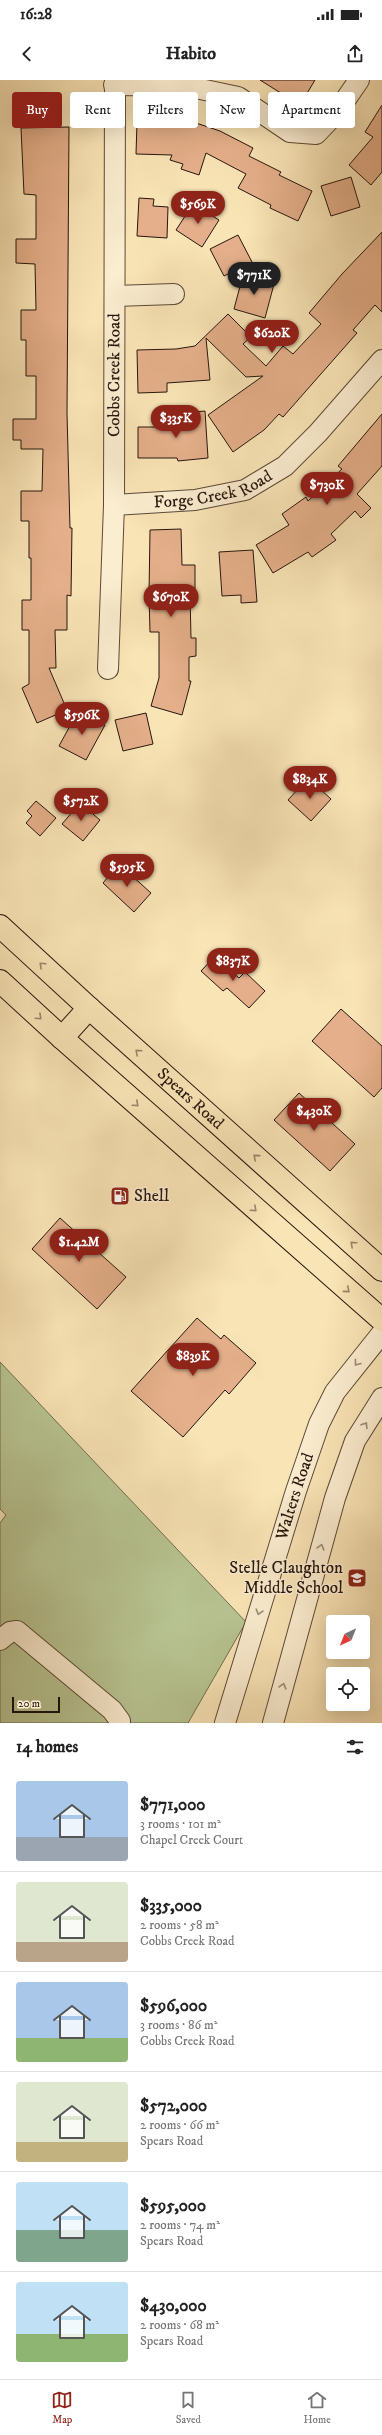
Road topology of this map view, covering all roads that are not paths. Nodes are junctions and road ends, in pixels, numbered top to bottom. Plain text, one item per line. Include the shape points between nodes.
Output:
1 (359, 80) edge
2 (114, 82) edge
3 (174, 294) dead end
4 (115, 296) junction
5 (382, 360) edge
6 (114, 505) junction
7 (108, 669) dead end
8 (0, 926) edge
9 (0, 981) edge
10 (88, 1008) junction
11 (62, 1038) junction
12 (382, 1270) edge
13 (382, 1320) edge
14 (382, 1333) edge
15 (382, 1398) edge
16 (0, 1640) edge
17 (120, 1723) edge
18 (225, 1723) edge
19 (272, 1723) edge

1 - 2 street via 337,112 316,134 290,132 238,97 186,86
2 - 4 street, Cobbs Creek Road
3 - 4 street
4 - 6 street, Cobbs Creek Road
5 - 6 street, Forge Creek Road via 318,433 285,466 245,490 195,500
6 - 7 street, Cobbs Creek Road
10 -> 8 main road, Spears Road
9 -> 11 main road
10 - 11 main road
12 -> 10 main road, Spears Road
11 -> 13 main road
14 -> 18 street, Walters Road via 335,1392 319,1424
19 -> 15 street via 335,1498 355,1441
16 - 17 street via 10,1632 17,1631 112,1710

